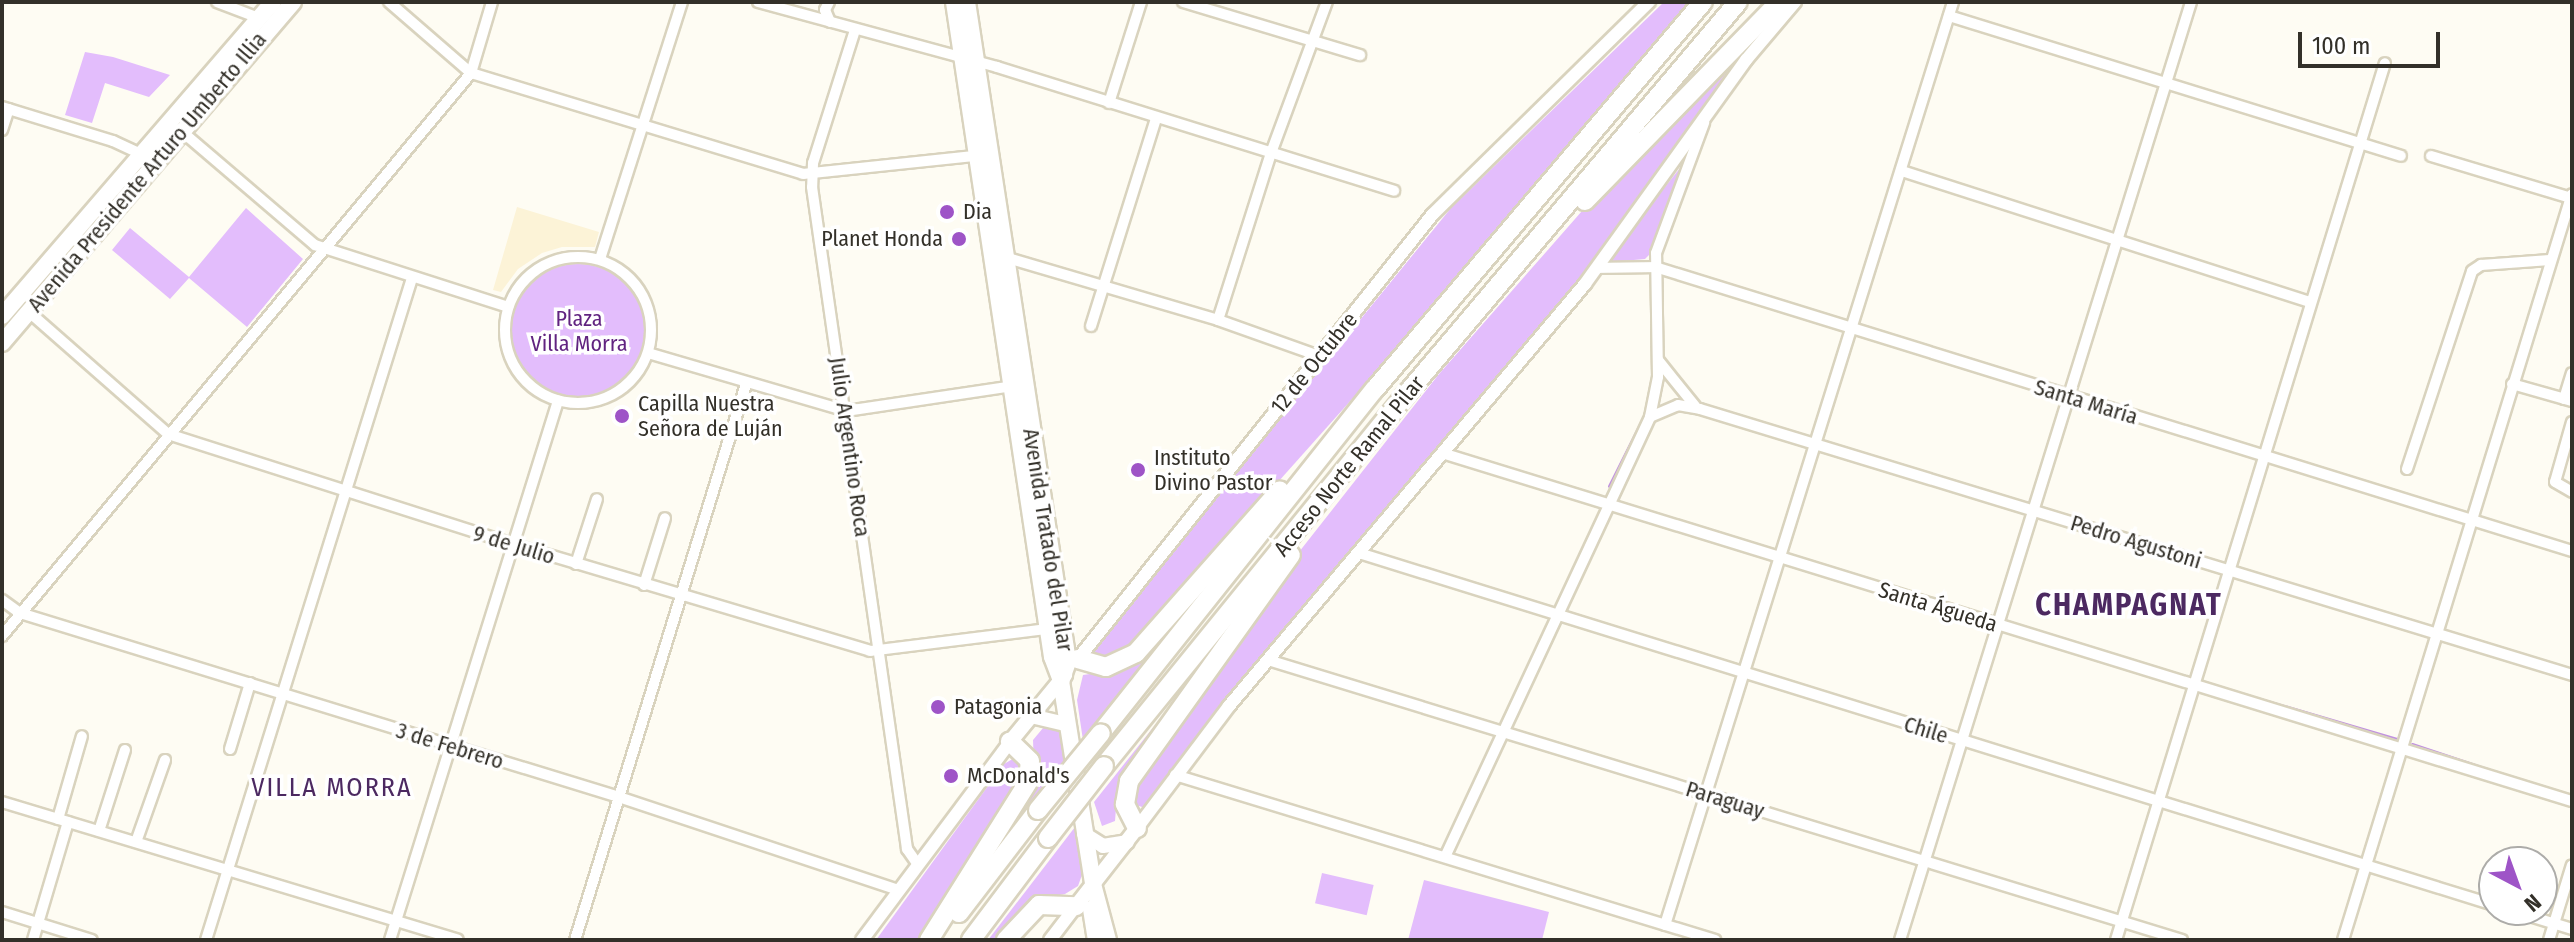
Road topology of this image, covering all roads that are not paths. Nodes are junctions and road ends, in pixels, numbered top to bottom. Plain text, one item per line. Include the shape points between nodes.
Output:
1 (217, 2) edge
2 (273, 2) edge
3 (293, 2) edge
4 (389, 2) edge
5 (492, 2) edge
6 (682, 2) edge
7 (758, 2) edge
8 (829, 2) edge
9 (954, 2) edge
10 (967, 2) edge
11 (1141, 2) edge
12 (1183, 2) edge
13 (1327, 2) edge
14 (1649, 2) edge
15 (1703, 2) edge
16 (1738, 2) edge
17 (1779, 2) edge
18 (1795, 2) edge
19 (1953, 2) edge
20 (2191, 2) edge
21 (1949, 16) junction
22 (259, 18) junction
23 (830, 22) junction
24 (855, 30) junction
25 (1315, 41) junction
26 (1360, 55) dead end
27 (968, 62) junction
28 (2385, 63) dead end
29 (471, 73) junction
30 (2164, 83) junction
31 (1109, 103) junction
32 (6, 108) edge
33 (1707, 114) junction
34 (1156, 118) junction
35 (168, 121) junction
36 (640, 127) junction
37 (2, 130) edge
38 (182, 132) junction
39 (2361, 144) junction
40 (141, 151) junction
41 (1271, 153) junction
42 (982, 155) junction
43 (2401, 156) dead end
44 (2431, 156) dead end
45 (1673, 161) junction
46 (154, 163) junction
47 (1688, 171) junction
48 (1902, 171) junction
49 (811, 176) junction
50 (1394, 191) dead end
51 (2571, 200) edge
52 (2115, 239) junction
53 (323, 249) junction
54 (996, 257) junction
55 (600, 259) junction
56 (1521, 260) junction
57 (2550, 260) junction
58 (1655, 267) junction
59 (1597, 268) junction
60 (412, 278) junction
61 (1104, 285) junction
62 (2311, 302) junction
63 (508, 307) junction
64 (28, 311) junction
65 (2, 316) edge
66 (1218, 320) junction
67 (1091, 326) dead end
68 (1852, 329) junction
69 (2, 343) edge
70 (648, 353) junction
71 (1319, 356) junction
72 (1657, 358) junction
73 (2572, 373) edge
74 (746, 384) junction
75 (2512, 384) junction
76 (1016, 385) junction
77 (1677, 388) junction
78 (1375, 389) junction
79 (1409, 391) junction
80 (1655, 394) junction
81 (2067, 396) junction
82 (2568, 400) edge
83 (558, 401) junction
84 (1669, 408) junction
85 (1700, 409) junction
86 (846, 411) junction
87 (1650, 417) junction
88 (2572, 422) edge
89 (168, 434) junction
90 (1816, 445) junction
91 (1442, 453) junction
92 (2265, 456) junction
93 (2407, 469) dead end
94 (343, 491) junction
95 (2572, 492) edge
96 (597, 499) dead end
97 (1606, 507) junction
98 (2033, 510) junction
99 (665, 518) dead end
100 (2473, 519) junction
101 (512, 544) junction
102 (2572, 551) edge
103 (1359, 553) junction
104 (1781, 559) junction
105 (576, 564) junction
106 (2231, 571) junction
107 (644, 585) junction
108 (681, 597) junction
109 (2, 600) edge
110 (20, 613) junction
111 (1556, 617) junction
112 (1996, 626) junction
113 (1047, 629) junction
114 (2437, 635) junction
115 (2, 636) edge
116 (878, 651) junction
117 (1078, 659) junction
118 (1268, 660) junction
119 (2572, 675) edge
120 (1745, 676) junction
121 (1061, 681) junction
122 (250, 683) junction
123 (2194, 686) junction
124 (283, 693) junction
125 (1031, 716) junction
126 (1067, 724) junction
127 (1502, 730) junction
128 (82, 736) dead end
129 (1961, 741) junction
130 (1010, 742) junction
131 (451, 746) junction
132 (230, 749) dead end
133 (2402, 749) junction
134 (125, 750) dead end
135 (165, 760) dead end
136 (1175, 775) junction
137 (1708, 795) junction
138 (619, 797) junction
139 (2572, 801) edge
140 (2, 802) edge
141 (2158, 802) junction
142 (63, 820) junction
143 (99, 831) junction
144 (1084, 834) junction
145 (1132, 835) junction
146 (136, 842) junction
147 (1445, 857) junction
148 (1925, 861) junction
149 (918, 865) junction
150 (2572, 865) edge
151 (2367, 866) junction
152 (227, 871) junction
153 (1093, 884) junction
154 (899, 890) junction
155 (2478, 900) edge
156 (1076, 906) junction
157 (2558, 911) edge
158 (2, 912) edge
159 (396, 921) junction
160 (2122, 922) junction
161 (38, 923) junction
162 (1665, 925) junction
163 (33, 940) edge
164 (92, 940) edge
165 (206, 940) edge
166 (390, 940) edge
167 (458, 940) edge
168 (575, 940) edge
169 (862, 940) edge
170 (929, 940) edge
171 (939, 940) edge
172 (971, 940) edge
173 (1006, 940) edge
174 (1050, 940) edge
175 (1096, 940) edge
176 (1108, 940) edge
177 (1715, 940) edge
178 (1900, 940) edge
179 (2116, 940) edge
180 (2182, 940) edge
181 (2343, 940) edge

1 - 22 street
2 - 22 main road, Avenida Presidente Arturo Umberto Illia
3 - 38 main road, Avenida Presidente Arturo Umberto Illia
4 - 29 street
5 - 29 street
6 - 36 street
7 - 23 street
8 - 23 street via 825,10
9 - 27 main road, Avenida Tratado del Pilar
10 - 27 main road, Avenida Tratado del Pilar
11 - 31 street
12 - 25 street
13 - 25 street
14 - 71 street, 12 de Octubre via 1449,196
15 - 78 highway, Acceso Norte Ramal Pilar
16 - 56 highway, Acceso Norte Ramal Pilar
17 - 56 highway
18 - 33 street
19 - 21 street
20 - 30 street
21 - 30 street
21 - 48 street
22 - 35 main road, Avenida Presidente Arturo Umberto Illia
23 - 24 street
24 - 27 street
24 - 49 street, Julio Argentino Roca
25 - 26 street
25 - 41 street
27 - 31 street
27 - 42 main road, Avenida Tratado del Pilar
28 - 39 street
29 - 36 street
29 - 53 street
30 - 39 street
30 - 52 street
31 - 34 street
32 - 37 street
32 - 40 street
33 - 45 street
33 - 47 street
34 - 41 street
34 - 61 street
35 - 38 street
35 - 40 main road, Avenida Presidente Arturo Umberto Illia
36 - 49 street
36 - 55 street
38 - 46 main road, Avenida Presidente Arturo Umberto Illia
38 - 53 street
39 - 43 street
39 - 62 street
40 - 46 street
40 - 65 main road, Avenida Presidente Arturo Umberto Illia
41 - 50 street
41 - 66 street
42 - 49 street
42 - 54 main road, Avenida Tratado del Pilar
44 - 51 street
45 - 47 street
45 - 59 street
46 - 64 main road, Avenida Presidente Arturo Umberto Illia
47 - 58 street
48 - 52 street
48 - 68 street
49 - 86 street, Julio Argentino Roca
51 - 57 street
52 - 62 street
52 - 81 street
53 - 60 street
53 - 89 street
54 - 61 street
54 - 76 main road, Avenida Tratado del Pilar
55 - 63 street via 568,257 548,263 524,281
55 - 70 street via 624,271 639,288 649,308
56 - 79 highway, Acceso Norte Ramal Pilar
57 - 75 street
57 - 93 street via 2481,265 2472,271
58 - 59 street, Santa María
58 - 68 street, Santa María
58 - 72 street
59 - 91 street
60 - 63 street
60 - 94 street
61 - 66 street
61 - 67 street
62 - 92 street
63 - 83 street via 504,335 517,372
64 - 69 main road, Avenida Presidente Arturo Umberto Illia
64 - 89 street, 9 de Julio
66 - 71 street
68 - 81 street, Santa María
68 - 90 street
70 - 74 street
70 - 83 street via 626,386 609,397 589,403
71 - 117 street, 12 de Octubre
72 - 77 street, Pedro Agustoni
72 - 80 street
73 - 82 street
74 - 86 street
74 - 108 street
75 - 82 street
75 - 100 street
76 - 86 street
76 - 113 main road, Avenida Tratado del Pilar
76 - 121 main road, Avenida Tratado del Pilar via 1068,662
77 - 80 street
77 - 84 street
77 - 85 street, Pedro Agustoni
78 - 117 highway via 1144,646 1112,666
78 - 171 highway, Acceso Norte Ramal Pilar, bridge
79 - 145 highway via 1133,774 1124,798
79 - 172 highway, Acceso Norte Ramal Pilar, bridge via 1104,766
80 - 84 street
80 - 87 street
81 - 92 street, Santa María
81 - 98 street
83 - 101 street
84 - 85 street, Pedro Agustoni
84 - 87 street
85 - 90 street, Pedro Agustoni
86 - 116 street, Julio Argentino Roca
87 - 97 street
88 - 95 street via 2555,482
89 - 94 street, 9 de Julio
89 - 110 street
90 - 98 street, Pedro Agustoni
90 - 104 street
91 - 97 street, Santa Águeda
91 - 103 street
92 - 100 street, Santa María
92 - 106 street
94 - 101 street, 9 de Julio
94 - 124 street
96 - 105 street
97 - 104 street, Santa Águeda
97 - 111 street
98 - 106 street, Pedro Agustoni
98 - 112 street
99 - 107 street
100 - 102 street, Santa María
100 - 114 street
101 - 105 street, 9 de Julio
101 - 131 street
103 - 111 street, Chile
103 - 118 street
104 - 112 street, Santa Águeda
104 - 120 street
105 - 107 street, 9 de Julio
106 - 114 street, Pedro Agustoni
106 - 123 street
107 - 108 street, 9 de Julio
108 - 116 street, 9 de Julio
108 - 138 street
109 - 110 street, 3 de Febrero
110 - 115 street
110 - 122 street, 3 de Febrero
111 - 120 street, Chile
111 - 127 street
112 - 123 street, Santa Águeda
112 - 129 street
113 - 116 street, 9 de Julio
113 - 121 main road, Avenida Tratado del Pilar
114 - 119 street, Pedro Agustoni
114 - 133 street
116 - 149 street, Julio Argentino Roca via 907,849
117 - 121 main road, 12 de Octubre
118 - 127 street, Paraguay
118 - 136 street
120 - 129 street, Chile
120 - 137 street
121 - 125 main road, 12 de Octubre
121 - 126 main road
122 - 124 street, 3 de Febrero
122 - 132 street
123 - 133 street, Santa Águeda
123 - 141 street
124 - 131 street, 3 de Febrero
124 - 152 street
125 - 126 main road
125 - 130 main road, 12 de Octubre
126 - 144 main road
127 - 137 street, Paraguay
127 - 147 street
128 - 142 street
129 - 141 street, Chile
129 - 148 street
130 - 149 street, 12 de Octubre
130 - 170 highway via 1028,758 1030,779
131 - 138 street, 3 de Febrero
131 - 159 street
133 - 139 street, Santa Águeda
133 - 151 street
134 - 143 street
135 - 146 street
136 - 145 street
136 - 147 street
137 - 148 street, Paraguay
137 - 162 street
138 - 154 street, 3 de Febrero
138 - 168 street
140 - 142 street
141 - 151 street, Chile
141 - 160 street
142 - 143 street
142 - 161 street
143 - 146 street
144 - 145 main road via 1103,846
144 - 153 main road
145 - 153 main road
146 - 152 street
147 - 162 street
148 - 160 street, Paraguay
148 - 178 street
149 - 154 street, 12 de Octubre
150 - 157 street
151 - 155 street, Chile
151 - 181 street
152 - 159 street
152 - 165 street
153 - 156 main road
153 - 175 main road
153 - 176 main road
154 - 169 street, 12 de Octubre
156 - 173 highway via 1039,905
156 - 174 street
158 - 161 street
159 - 166 street
159 - 167 street
160 - 179 street
160 - 180 street, Paraguay
161 - 163 street
161 - 164 street
162 - 177 street

